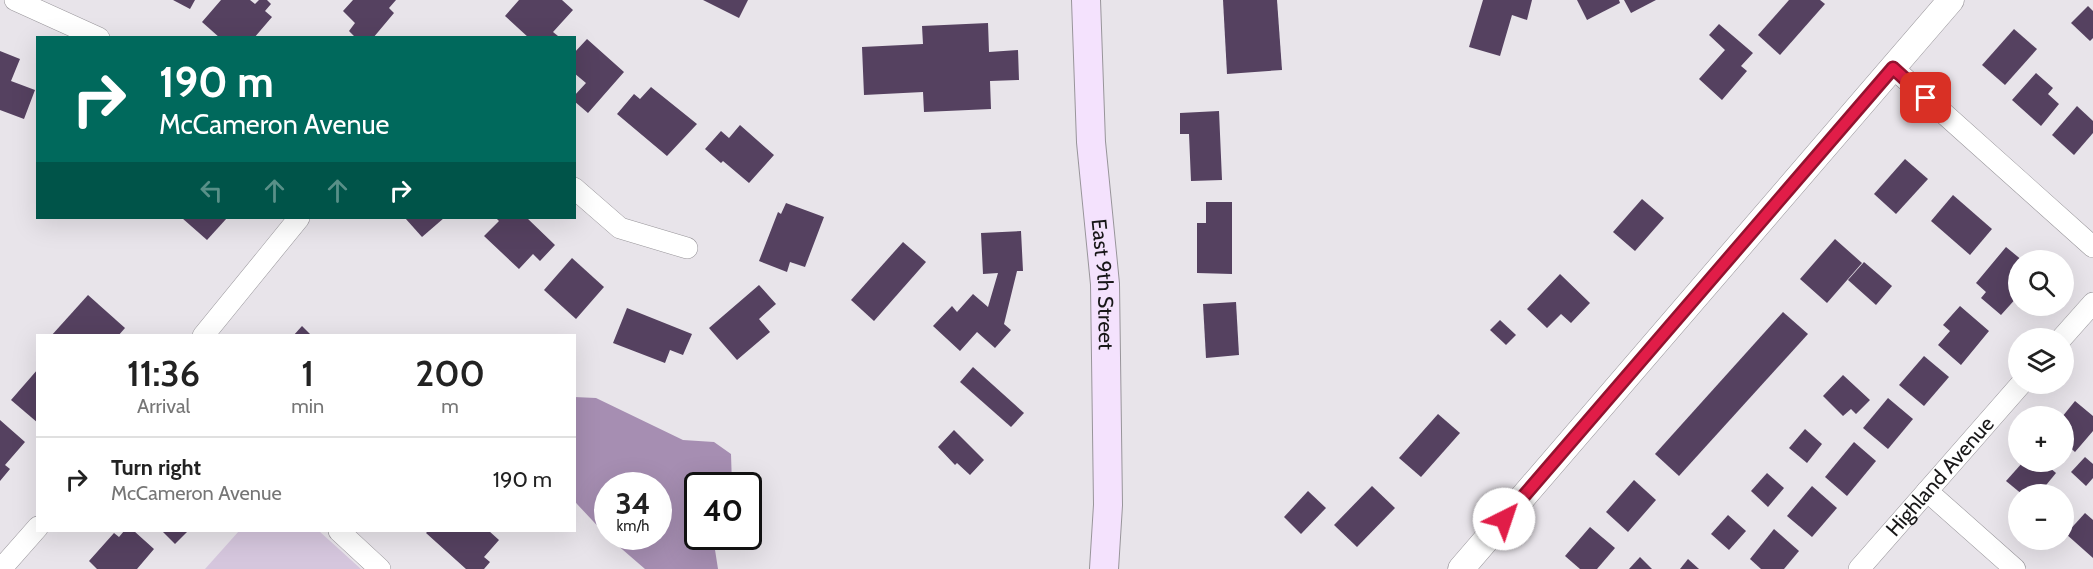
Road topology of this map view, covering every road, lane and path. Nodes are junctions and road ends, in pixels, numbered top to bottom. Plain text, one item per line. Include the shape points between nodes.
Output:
1 (15, 0) edge
2 (1086, 0) edge
3 (1951, 0) edge
4 (95, 36) edge
5 (1893, 68) junction
6 (576, 190) edge
7 (298, 219) edge
8 (2093, 247) edge
9 (687, 248) dead end
10 (2093, 303) edge
11 (2071, 328) edge
12 (205, 334) edge
13 (2012, 394) edge
14 (1927, 491) junction
15 (36, 529) edge
16 (340, 532) edge
17 (1, 569) edge
18 (380, 569) edge
19 (1104, 569) edge
20 (1461, 569) edge
21 (1859, 569) edge
22 (2015, 569) edge

1 - 4 street
2 - 19 main road, East 9th Street via 1091,142 1105,284 1108,373
3 - 5 street
5 - 8 street
5 - 20 street
6 - 9 street via 620,228
7 - 12 street
10 - 11 street
13 - 14 street, Highland Avenue
14 - 21 street, Highland Avenue
14 - 22 street
15 - 17 street
16 - 18 street

